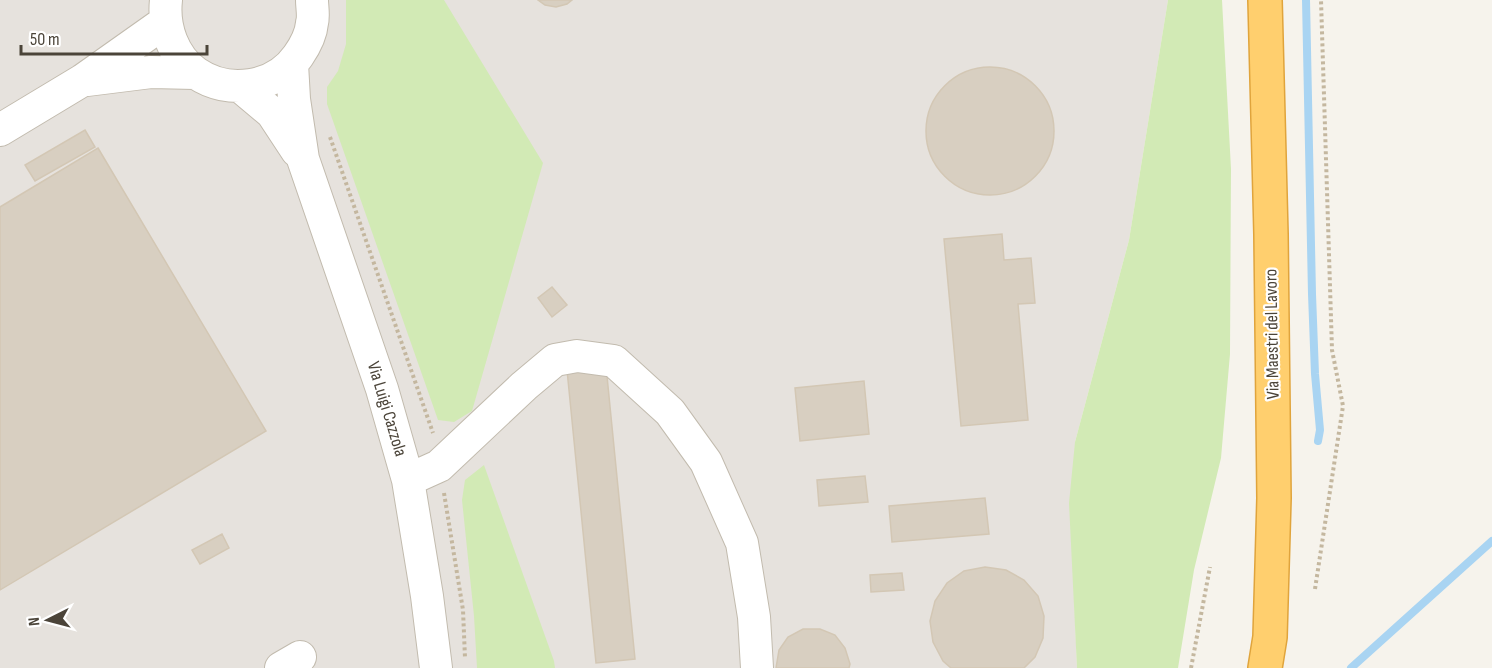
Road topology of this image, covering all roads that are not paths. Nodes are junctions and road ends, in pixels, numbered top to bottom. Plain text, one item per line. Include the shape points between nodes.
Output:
1 (312, 0) edge
2 (1265, 0) edge
3 (166, 11) edge
4 (292, 64) junction
5 (195, 73) junction
6 (83, 80) junction
7 (241, 87) junction
8 (0, 130) edge
9 (303, 159) junction
10 (408, 480) junction
11 (436, 668) edge
12 (757, 668) edge
13 (1265, 668) edge

1 - 4 street, Via Luigi Cazzola via 313,23 306,45
2 - 13 highway, Via Maestri del Lavoro via 1274,498 1270,638
3 - 5 street, Via Luigi Cazzola via 171,41
3 - 6 street
4 - 7 street, Via Luigi Cazzola via 260,84
4 - 9 street, Via Luigi Cazzola
5 - 6 street via 151,72
5 - 7 street, Via Luigi Cazzola via 217,83
6 - 8 street
7 - 9 street, Via Luigi Cazzola via 272,113
9 - 10 street, Via Luigi Cazzola via 382,389
10 - 11 street, Via Luigi Cazzola
10 - 12 street via 440,465 555,360 578,356 614,361 670,412 706,462 741,543 754,617

